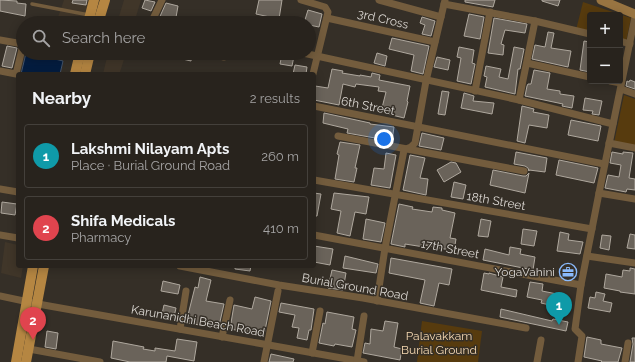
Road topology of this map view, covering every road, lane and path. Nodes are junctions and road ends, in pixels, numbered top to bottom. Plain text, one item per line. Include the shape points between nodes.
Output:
1 (94, 0) edge
2 (105, 0) edge
3 (162, 0) edge
4 (301, 0) edge
5 (378, 0) edge
6 (601, 0) edge
7 (445, 2) edge
8 (614, 2) edge
9 (32, 4) dead end
10 (490, 12) junction
11 (635, 15) edge
12 (78, 16) edge
13 (90, 16) edge
14 (102, 16) edge
15 (154, 16) edge
16 (441, 17) junction
17 (327, 18) junction
18 (535, 21) junction
19 (587, 33) edge
20 (0, 40) edge
21 (435, 42) junction
22 (16, 43) edge
23 (623, 43) edge
24 (630, 44) junction
25 (318, 56) junction
26 (19, 60) edge
27 (82, 60) edge
28 (85, 60) edge
29 (527, 63) junction
30 (0, 71) edge
31 (16, 72) edge
32 (76, 72) edge
33 (85, 72) edge
34 (314, 72) edge
35 (16, 74) edge
36 (587, 76) edge
37 (426, 80) junction
38 (617, 84) edge
39 (621, 86) junction
40 (475, 91) junction
41 (635, 94) edge
42 (519, 100) junction
43 (316, 106) edge
44 (613, 124) junction
45 (418, 127) junction
46 (338, 136) dead end
47 (609, 143) junction
48 (635, 148) edge
49 (404, 150) junction
50 (604, 164) junction
51 (524, 171) dead end
52 (316, 180) edge
53 (0, 190) edge
54 (16, 192) edge
55 (599, 192) junction
56 (396, 195) junction
57 (635, 199) edge
58 (592, 229) junction
59 (0, 235) edge
60 (316, 235) edge
61 (16, 238) edge
62 (385, 248) junction
63 (587, 256) junction
64 (635, 263) edge
65 (33, 268) edge
66 (43, 268) edge
67 (193, 268) edge
68 (581, 285) junction
69 (278, 288) junction
70 (186, 291) dead end
71 (0, 296) edge
72 (230, 300) dead end
73 (377, 301) junction
74 (33, 303) junction
75 (320, 311) dead end
76 (364, 316) dead end
77 (180, 328) junction
78 (526, 328) dead end
79 (222, 337) junction
80 (541, 340) dead end
81 (628, 343) dead end
82 (268, 345) junction
83 (29, 349) junction
84 (312, 353) junction
85 (346, 361) edge
86 (16, 362) edge
87 (26, 362) edge
88 (100, 362) edge
89 (264, 362) edge
90 (360, 362) edge
91 (537, 362) edge
92 (578, 362) edge
93 (625, 362) edge

1 - 13 main road
2 - 14 main road
3 - 15 street
4 - 17 street via 325,7 328,12
5 - 16 street
6 - 8 street
7 - 10 street
7 - 16 street
8 - 11 street
9 - 12 lane
10 - 18 street
10 - 40 street
11 - 24 street
16 - 21 street
17 - 21 street, 3rd Cross
17 - 25 street
18 - 19 street
18 - 29 street
20 - 22 street
21 - 37 street
23 - 24 street
24 - 39 street
25 - 34 street
25 - 37 street
26 - 31 street
27 - 32 main road
28 - 33 main road
29 - 36 street
29 - 42 street
30 - 35 street
37 - 40 street
37 - 45 street
38 - 39 street
39 - 41 street
39 - 44 street
40 - 42 street
42 - 44 street
43 - 45 street, 6th Street
44 - 47 street
45 - 49 street via 413,146
45 - 50 street, 6th Street
46 - 49 street
47 - 48 street
47 - 50 street
49 - 51 street
49 - 56 street
50 - 55 street
52 - 56 street, 18th Street
53 - 54 street
55 - 57 street
55 - 58 street
56 - 58 street, 18th Street
56 - 62 street
58 - 63 street
59 - 61 street
60 - 62 street, 17th Street
62 - 68 street, 17th Street
62 - 73 street
63 - 64 street
63 - 68 street
65 - 74 main road
66 - 74 main road
67 - 69 street, Burial Ground Road
68 - 92 street via 575,329 582,336
69 - 73 street, Burial Ground Road
69 - 82 street
70 - 77 street
71 - 74 street, Karunanidhi Beach Road
72 - 79 street
73 - 78 street, Burial Ground Road
74 - 77 street, Karunanidhi Beach Road
74 - 83 main road
74 - 86 main road
75 - 84 street
76 - 90 street
77 - 79 street, Karunanidhi Beach Road
79 - 82 street, Karunanidhi Beach Road
80 - 91 street
81 - 93 street
82 - 84 street, Karunanidhi Beach Road
82 - 89 street
83 - 87 main road
83 - 88 street
84 - 85 street, Karunanidhi Beach Road
85 - 90 street, Karunanidhi Beach Road

